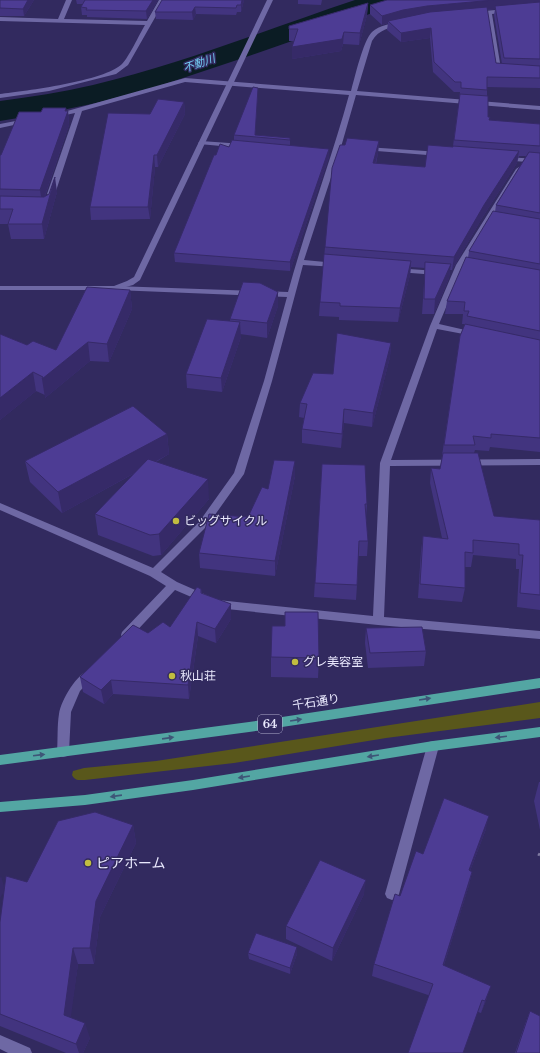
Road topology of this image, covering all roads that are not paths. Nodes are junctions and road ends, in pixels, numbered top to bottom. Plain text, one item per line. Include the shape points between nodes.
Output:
1 (69, 0) edge
2 (162, 0) edge
3 (270, 0) edge
4 (511, 11) edge
5 (489, 13) junction
6 (467, 15) edge
7 (0, 19) edge
8 (60, 21) junction
9 (412, 21) edge
10 (148, 23) junction
11 (512, 71) edge
12 (230, 83) junction
13 (352, 93) junction
14 (0, 96) edge
15 (540, 108) edge
16 (79, 110) junction
17 (49, 116) edge
18 (34, 119) edge
19 (0, 126) edge
20 (201, 144) junction
21 (252, 147) edge
22 (362, 148) edge
23 (447, 155) edge
24 (493, 158) edge
25 (524, 160) junction
26 (540, 161) edge
27 (49, 200) edge
28 (300, 262) junction
29 (347, 266) edge
30 (393, 270) edge
31 (455, 275) junction
32 (0, 288) edge
33 (115, 288) junction
34 (292, 296) junction
35 (434, 326) junction
36 (479, 336) edge
37 (540, 462) edge
38 (385, 463) junction
39 (0, 506) edge
40 (154, 573) junction
41 (173, 585) junction
42 (378, 621) junction
43 (540, 635) edge
44 (119, 642) edge
45 (98, 665) edge
46 (540, 683) edge
47 (540, 732) edge
48 (433, 746) junction
49 (63, 752) junction
50 (0, 760) edge
51 (0, 807) edge
52 (392, 894) dead end
53 (0, 1042) edge
54 (25, 1053) edge

1 - 8 street
2 - 10 street
3 - 12 street
4 - 5 street
5 - 6 street
5 - 11 street via 498,71
7 - 8 street
8 - 10 street
9 - 13 street via 383,28 374,33
10 - 14 street via 124,65 114,73 49,89
12 - 13 street
12 - 16 street via 185,80
12 - 20 street
13 - 15 street
13 - 28 street via 342,147
16 - 17 street
16 - 27 street
18 - 19 street
20 - 21 street
20 - 33 street via 137,278
22 - 23 street
24 - 25 street
25 - 26 street
25 - 31 street via 491,219
28 - 29 street
28 - 34 street
30 - 31 street
31 - 35 street
32 - 33 street
33 - 34 street
34 - 40 street via 239,474 203,524
35 - 36 street
35 - 38 street
37 - 38 street
38 - 42 street
39 - 40 street
40 - 41 street
41 - 42 street via 217,604
41 - 44 street
42 - 43 street
45 - 49 street via 76,688 65,712
49 -> 46 main road, 千石通り / 64
47 -> 48 main road
48 -> 51 main road via 85,800
48 - 52 street
50 -> 49 main road, 千石通り / 64
53 - 54 street

